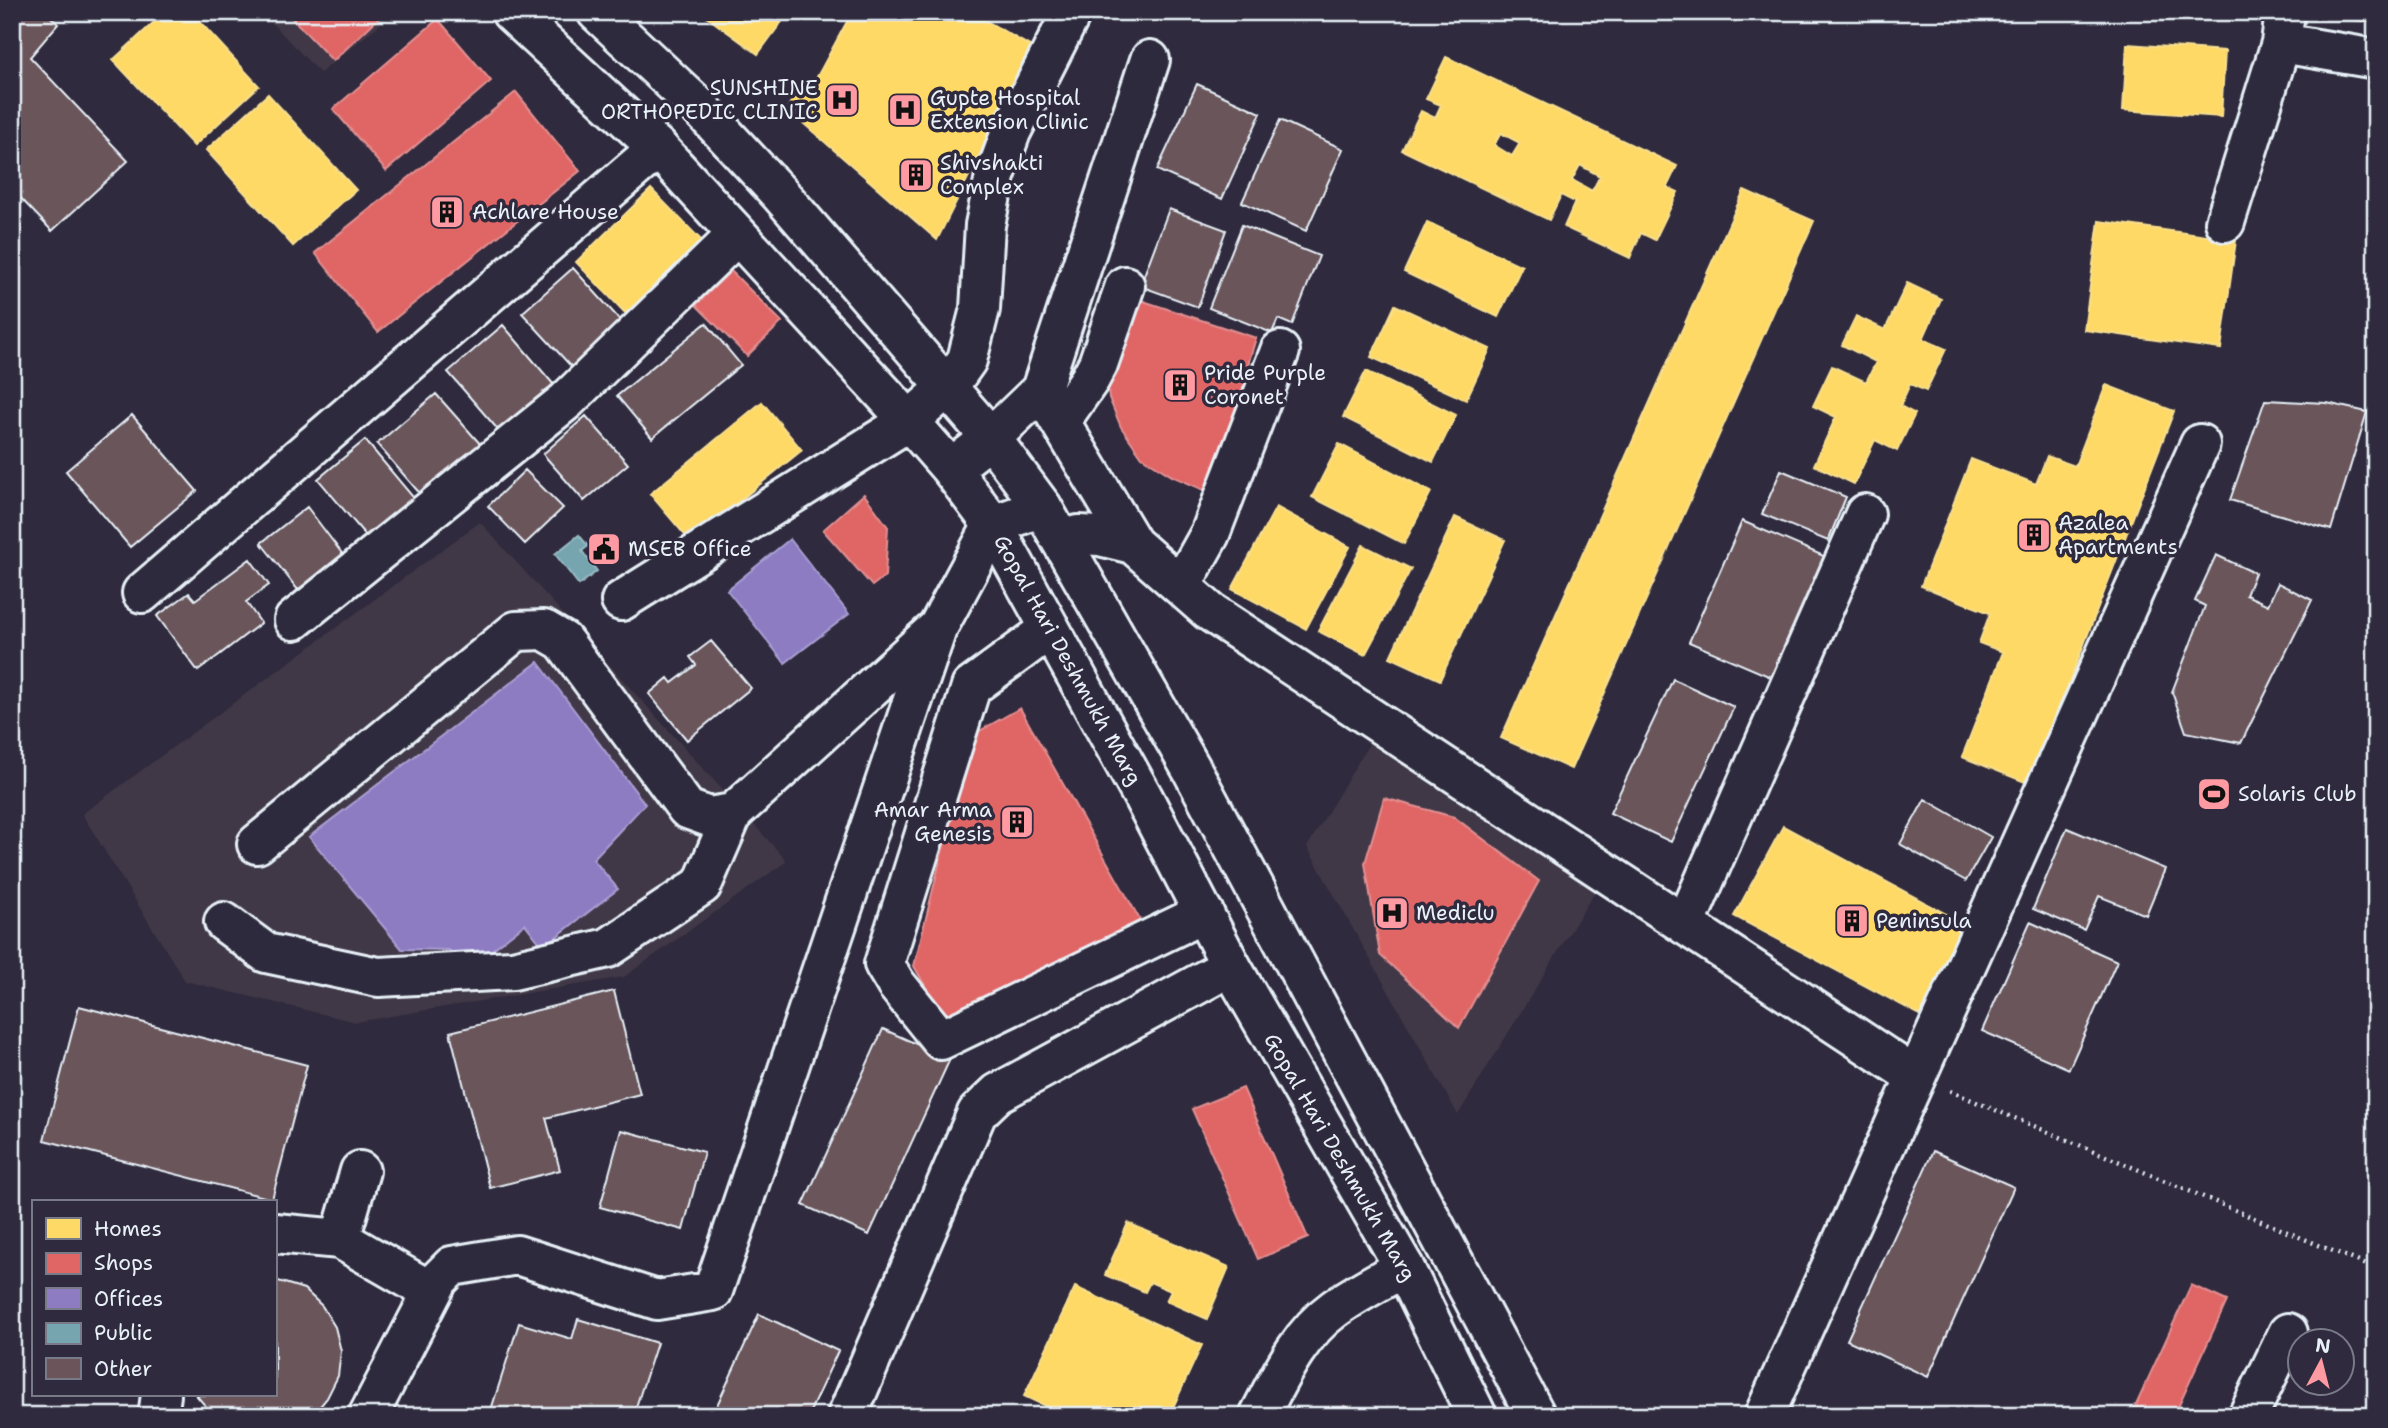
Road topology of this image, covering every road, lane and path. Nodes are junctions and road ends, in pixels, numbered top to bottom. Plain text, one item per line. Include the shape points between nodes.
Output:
1 (511, 12) edge
2 (597, 12) edge
3 (1058, 17) edge
4 (2283, 27) edge
5 (1150, 60) dead end
6 (2376, 60) edge
7 (657, 148) junction
8 (2225, 222) dead end
9 (737, 235) junction
10 (1125, 286) dead end
11 (1280, 351) dead end
12 (948, 387) junction
13 (1041, 390) junction
14 (909, 421) junction
15 (1060, 422) junction
16 (991, 438) junction
17 (2200, 444) dead end
18 (951, 469) junction
19 (1042, 507) junction
20 (1865, 513) dead end
21 (993, 525) junction
22 (1061, 540) junction
23 (1133, 544) junction
24 (1181, 586) junction
25 (142, 593) dead end
26 (621, 601) dead end
27 (294, 620) dead end
28 (937, 629) junction
29 (1050, 629) junction
30 (733, 813) junction
31 (257, 844) dead end
32 (1204, 912) junction
33 (223, 922) dead end
34 (1685, 925) junction
35 (1231, 966) junction
36 (1916, 1077) junction
37 (360, 1171) dead end
38 (276, 1233) edge
39 (340, 1239) junction
40 (1404, 1267) junction
41 (2376, 1269) edge
42 (432, 1292) junction
43 (2286, 1337) edge
44 (161, 1396) edge
45 (158, 1416) edge
46 (368, 1416) edge
47 (847, 1416) edge
48 (1259, 1416) edge
49 (1477, 1416) edge
50 (1536, 1416) edge
51 (1764, 1416) edge
52 (2248, 1416) edge

1 - 7 street, Gopal Hari Deshmukh Marg
2 - 12 street via 700,108
3 - 12 street via 995,176 985,225 980,309 967,360
4 - 6 street
4 - 8 street
5 - 13 street
7 - 9 street, Gopal Hari Deshmukh Marg
7 - 25 street
9 - 14 street, Gopal Hari Deshmukh Marg
9 - 27 street via 566,401
10 - 15 street via 1098,364
11 - 24 street via 1210,534
12 - 14 street
12 - 16 street
13 - 15 street
13 - 16 street
14 - 18 street, Gopal Hari Deshmukh Marg
14 - 26 street
15 - 23 street
16 - 18 street
16 - 19 street
17 - 36 street
18 - 21 street, Gopal Hari Deshmukh Marg
19 - 21 street
19 - 22 street
20 - 34 street
21 - 28 street
21 - 29 street, Gopal Hari Deshmukh Marg
22 - 23 street via 1100,536
22 - 50 street via 1192,770
23 - 24 street
24 - 34 street via 1209,611
28 - 30 street
28 - 42 street via 713,1291 657,1300 517,1255 452,1266
29 - 32 street, Gopal Hari Deshmukh Marg
29 - 32 street via 971,687 884,964 941,1040
30 - 31 street via 709,817 688,809 563,641 544,631 516,631
30 - 33 street via 702,885 608,947 513,970 378,977 266,953
32 - 35 street, Gopal Hari Deshmukh Marg
34 - 36 street
35 - 40 street, Gopal Hari Deshmukh Marg
35 - 47 street via 998,1093 977,1113
36 - 41 path
36 - 51 street
37 - 39 street
38 - 39 street
39 - 42 street
40 - 48 street via 1319,1322 1289,1357
40 - 49 street, Gopal Hari Deshmukh Marg
42 - 46 street
43 - 52 street
44 - 45 street

